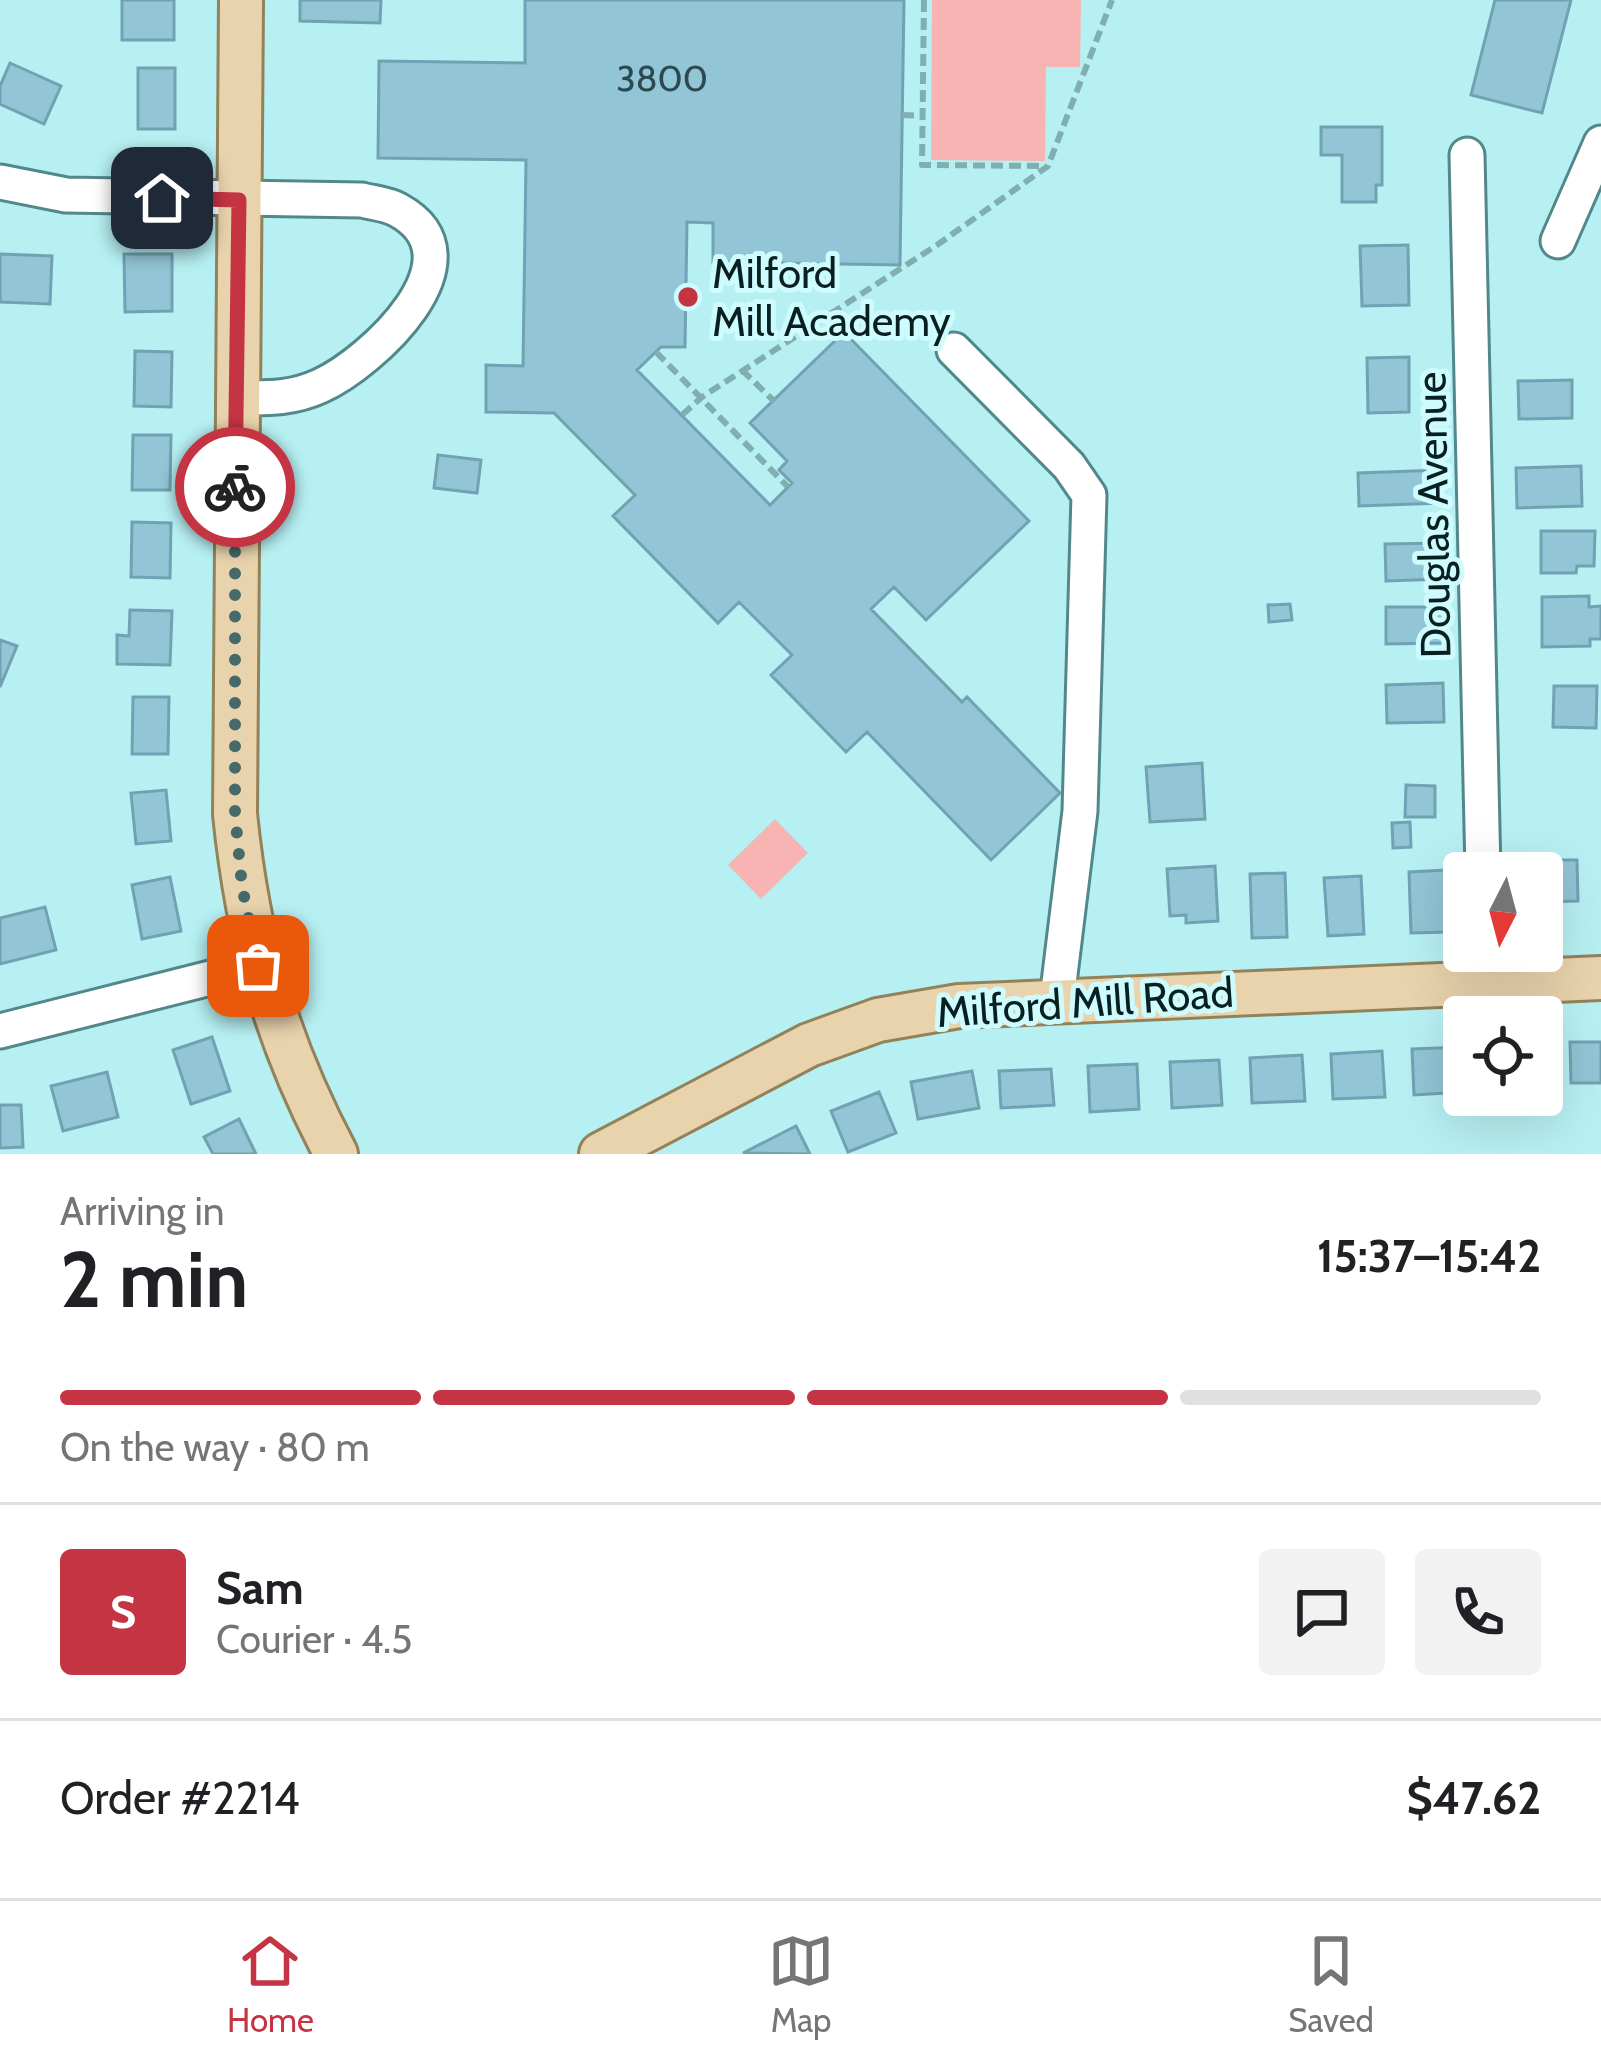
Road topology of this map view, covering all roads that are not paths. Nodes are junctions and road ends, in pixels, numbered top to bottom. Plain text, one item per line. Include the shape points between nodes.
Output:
1 (241, 0) edge
2 (1601, 143) edge
3 (1467, 155) dead end
4 (0, 182) edge
5 (239, 200) junction
6 (1558, 241) dead end
7 (954, 350) dead end
8 (237, 398) junction
9 (1483, 852) edge
10 (258, 966) junction
11 (1443, 969) edge
12 (1542, 972) edge
13 (1601, 978) edge
14 (1057, 999) junction
15 (0, 1031) edge
16 (336, 1154) edge
17 (602, 1154) edge

1 - 5 main road
2 - 6 street
3 - 9 street, Douglas Avenue
4 - 5 street via 66,195
5 - 8 main road
5 - 8 street via 362,200 396,208 427,243 430,267 402,320 353,368 280,399
7 - 14 street via 1089,495 1080,811
8 - 10 main road via 235,814
10 - 15 street
10 - 16 main road via 287,1052
11 - 14 main road, Milford Mill Road
12 - 13 main road, Milford Mill Road
14 - 17 main road, Milford Mill Road via 878,1020 808,1046

